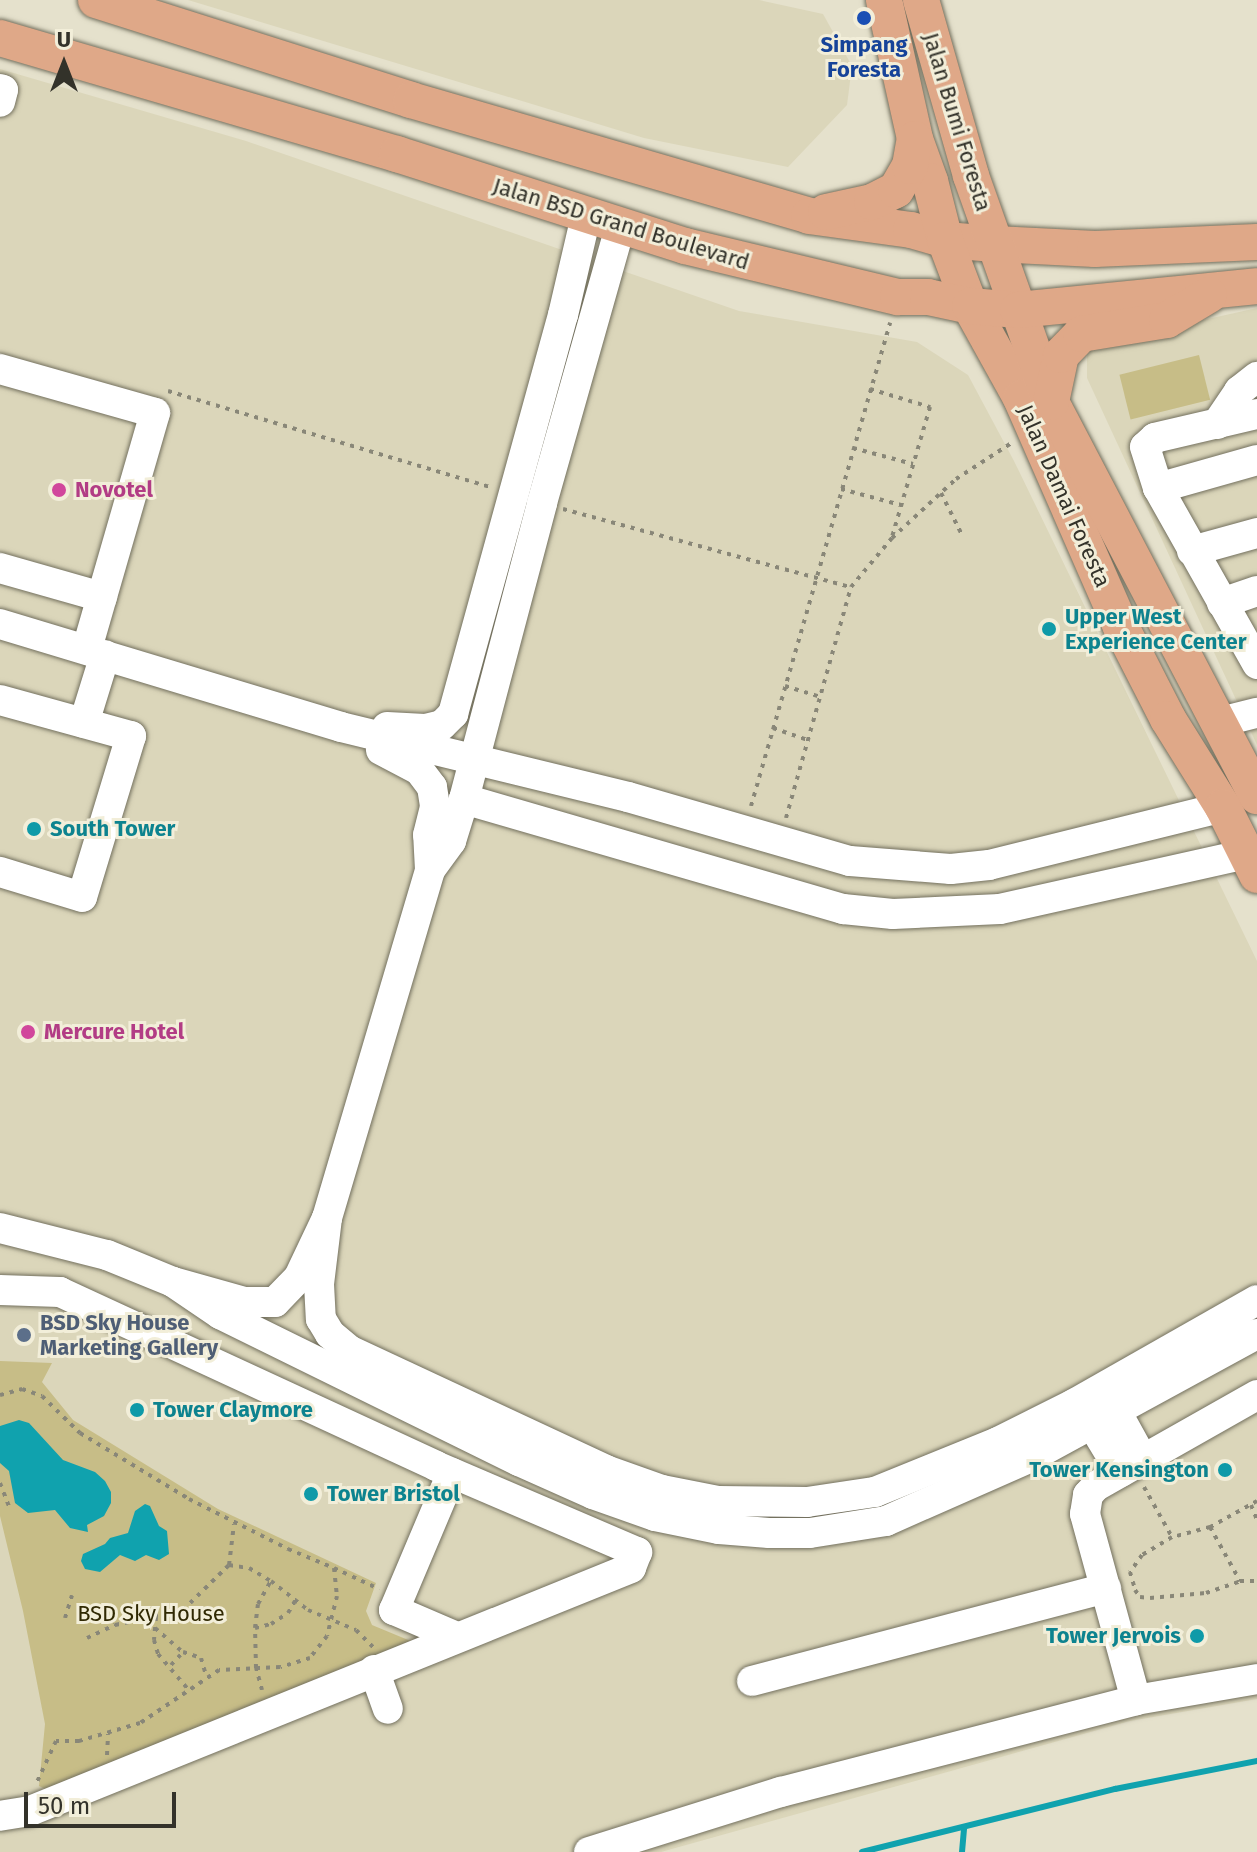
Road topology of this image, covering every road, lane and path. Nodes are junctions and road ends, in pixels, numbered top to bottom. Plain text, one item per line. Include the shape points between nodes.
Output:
1 (96, 0) edge
2 (884, 0) edge
3 (921, 0) edge
4 (0, 38) edge
5 (0, 89) edge
6 (0, 102) edge
7 (915, 139) junction
8 (586, 216) junction
9 (809, 216) junction
10 (620, 228) junction
11 (945, 240) junction
12 (1257, 242) edge
13 (995, 244) junction
14 (1257, 286) edge
15 (1213, 292) junction
16 (898, 297) junction
17 (970, 306) junction
18 (1018, 310) junction
19 (563, 315) junction
20 (596, 322) junction
21 (0, 369) edge
22 (1257, 377) edge
23 (870, 389) junction
24 (167, 391) dead end
25 (1257, 414) edge
26 (1042, 416) junction
27 (1217, 424) junction
28 (853, 448) junction
29 (1257, 460) edge
30 (914, 464) junction
31 (1158, 488) junction
32 (841, 489) junction
33 (941, 493) junction
34 (513, 494) junction
35 (542, 503) junction
36 (901, 505) junction
37 (961, 533) dead end
38 (1257, 533) edge
39 (892, 538) junction
40 (1192, 551) junction
41 (0, 568) edge
42 (816, 579) junction
43 (851, 587) junction
44 (1257, 591) edge
45 (102, 597) junction
46 (1222, 603) junction
47 (0, 624) edge
48 (96, 652) junction
49 (1255, 656) edge
50 (785, 686) junction
51 (820, 697) junction
52 (0, 700) edge
53 (1257, 713) edge
54 (1220, 722) junction
55 (84, 723) junction
56 (341, 727) junction
57 (773, 728) junction
58 (808, 740) junction
59 (473, 762) junction
60 (1257, 796) edge
61 (628, 797) junction
62 (464, 799) junction
63 (1223, 807) junction
64 (744, 829) junction
65 (780, 840) junction
66 (615, 841) junction
67 (1037, 854) junction
68 (1252, 865) edge
69 (430, 870) junction
70 (0, 872) edge
71 (1089, 888) junction
72 (327, 1218) junction
73 (0, 1228) edge
74 (67, 1245) junction
75 (173, 1282) junction
76 (0, 1290) edge
77 (60, 1292) junction
78 (1257, 1300) edge
79 (1257, 1334) edge
80 (344, 1360) junction
81 (0, 1395) edge
82 (1257, 1395) edge
83 (1104, 1418) junction
84 (452, 1427) junction
85 (485, 1444) junction
86 (1132, 1466) junction
87 (452, 1473) junction
88 (0, 1483) edge
89 (1257, 1501) edge
90 (1251, 1505) junction
91 (10, 1509) dead end
92 (1257, 1520) edge
93 (234, 1524) junction
94 (1210, 1527) junction
95 (1172, 1537) junction
96 (229, 1565) junction
97 (334, 1568) junction
98 (271, 1581) junction
99 (1240, 1581) junction
100 (1257, 1581) edge
101 (1106, 1588) junction
102 (72, 1595) dead end
103 (399, 1598) junction
104 (296, 1599) junction
105 (156, 1617) junction
106 (65, 1618) dead end
107 (333, 1621) junction
108 (155, 1628) junction
109 (255, 1628) junction
110 (457, 1637) junction
111 (87, 1638) dead end
112 (183, 1652) junction
113 (171, 1665) junction
114 (256, 1668) junction
115 (378, 1668) junction
116 (206, 1676) junction
117 (1257, 1679) edge
118 (752, 1681) dead end
119 (187, 1688) junction
120 (1136, 1700) junction
121 (276, 1709) junction
122 (388, 1709) dead end
123 (30, 1811) junction
124 (0, 1816) edge
125 (589, 1852) edge

1 - 9 main road via 426,105
2 - 7 main road, Jalan Bumi Foresta
3 - 13 main road, Jalan Bumi Foresta
4 - 8 main road, Jalan BSD Grand Boulevard via 397,154
5 - 6 street
7 - 9 main road via 910,166 896,190 872,202
7 - 11 main road, Jalan Bumi Foresta
8 - 10 main road, Jalan BSD Grand Boulevard
8 - 19 street
9 - 11 main road
10 - 16 main road, Jalan BSD Grand Boulevard
10 - 20 street
11 - 13 main road
11 - 17 main road, Jalan Damai Foresta
12 - 13 main road via 1095,249
13 - 18 main road, Jalan Damai Foresta
14 - 15 main road, Jalan BSD Grand Boulevard
15 - 18 main road, Jalan BSD Grand Boulevard
15 - 26 main road via 1167,320 1081,334 1061,355
16 - 17 main road, Jalan BSD Grand Boulevard
16 - 23 path
17 - 18 main road, Jalan BSD Grand Boulevard
17 - 26 main road, Jalan Damai Foresta
18 - 26 main road, Jalan Damai Foresta
19 - 20 street via 585,306
19 - 34 street
20 - 35 street
21 - 45 street via 155,413
22 - 27 street via 1239,391
23 - 28 path
23 - 30 path via 930,407
24 - 34 path
25 - 27 street
26 - 33 path
26 - 54 main road, Jalan Damai Foresta
26 - 63 main road, Jalan Damai Foresta via 1121,627 1168,719
27 - 31 street via 1149,441 1146,457
28 - 30 path
28 - 32 path
29 - 31 street
30 - 36 path
31 - 40 street
32 - 36 path
32 - 42 path
33 - 37 path
33 - 39 path
34 - 56 street via 453,714 442,725 425,729
35 - 42 path
35 - 59 street
36 - 39 path
38 - 40 street
39 - 43 path
40 - 46 street
41 - 45 street
42 - 43 path
42 - 50 path
43 - 51 path
44 - 46 street
45 - 48 street
46 - 49 street
47 - 48 street
48 - 55 street
48 - 56 street
50 - 51 path
50 - 57 path
51 - 58 path
52 - 55 street
53 - 54 street
54 - 60 main road, Jalan Damai Foresta
55 - 70 street via 131,736 82,897
56 - 59 street
56 - 69 street via 419,770 432,787
57 - 58 path
57 - 64 path
58 - 65 path
59 - 61 street
59 - 62 street
61 - 64 street
61 - 66 street via 608,807 607,829
62 - 66 street
62 - 69 street via 451,841
63 - 67 street
63 - 68 main road, Jalan Damai Foresta
64 - 65 street
65 - 67 street via 850,861 897,867 951,869
66 - 71 street via 843,909 881,913 1000,909
67 - 71 street via 1094,853 1105,862 1104,874
68 - 71 street
69 - 72 street
72 - 75 street via 299,1277 275,1302 244,1302
72 - 80 street via 319,1284 321,1319
73 - 74 street
74 - 75 street
74 - 77 street
75 - 80 street via 220,1314
76 - 77 street
77 - 87 street
78 - 80 street via 998,1442 875,1492 807,1502 718,1501 662,1490
79 - 83 street
80 - 84 street
81 - 93 path via 22,1389 42,1396 80,1433
82 - 86 street
83 - 85 street via 983,1481 886,1521 810,1533 719,1529 655,1516
83 - 86 street
84 - 85 street
84 - 87 street
85 - 87 street
86 - 95 path
86 - 101 street via 1088,1495 1085,1514
87 - 103 street
87 - 110 street via 637,1552 631,1568
88 - 91 path
89 - 90 path
90 - 92 path
90 - 94 path
93 - 96 path
93 - 97 path
94 - 95 path
94 - 99 path
95 - 99 path via 1134,1562 1130,1582 1140,1597 1206,1593
96 - 98 path via 249,1568
96 - 105 path via 194,1603
97 - 103 path
97 - 107 path
98 - 104 path
98 - 109 path via 258,1604
99 - 100 path
101 - 118 street
101 - 120 street
102 - 106 path
103 - 110 street via 394,1610
104 - 107 path
104 - 109 path via 288,1613
105 - 108 path
105 - 111 path via 115,1625
107 - 114 path via 310,1658
107 - 115 path via 370,1641
108 - 112 path
108 - 113 path via 158,1654
109 - 114 path
110 - 115 street
112 - 113 path
112 - 116 path via 201,1658
113 - 119 path
114 - 116 path
114 - 121 path via 262,1691
115 - 121 street
115 - 122 street
116 - 119 path
117 - 120 street
119 - 123 path via 140,1723 79,1741 56,1741 35,1786
120 - 125 street via 781,1792
121 - 123 street via 149,1776
123 - 124 street

